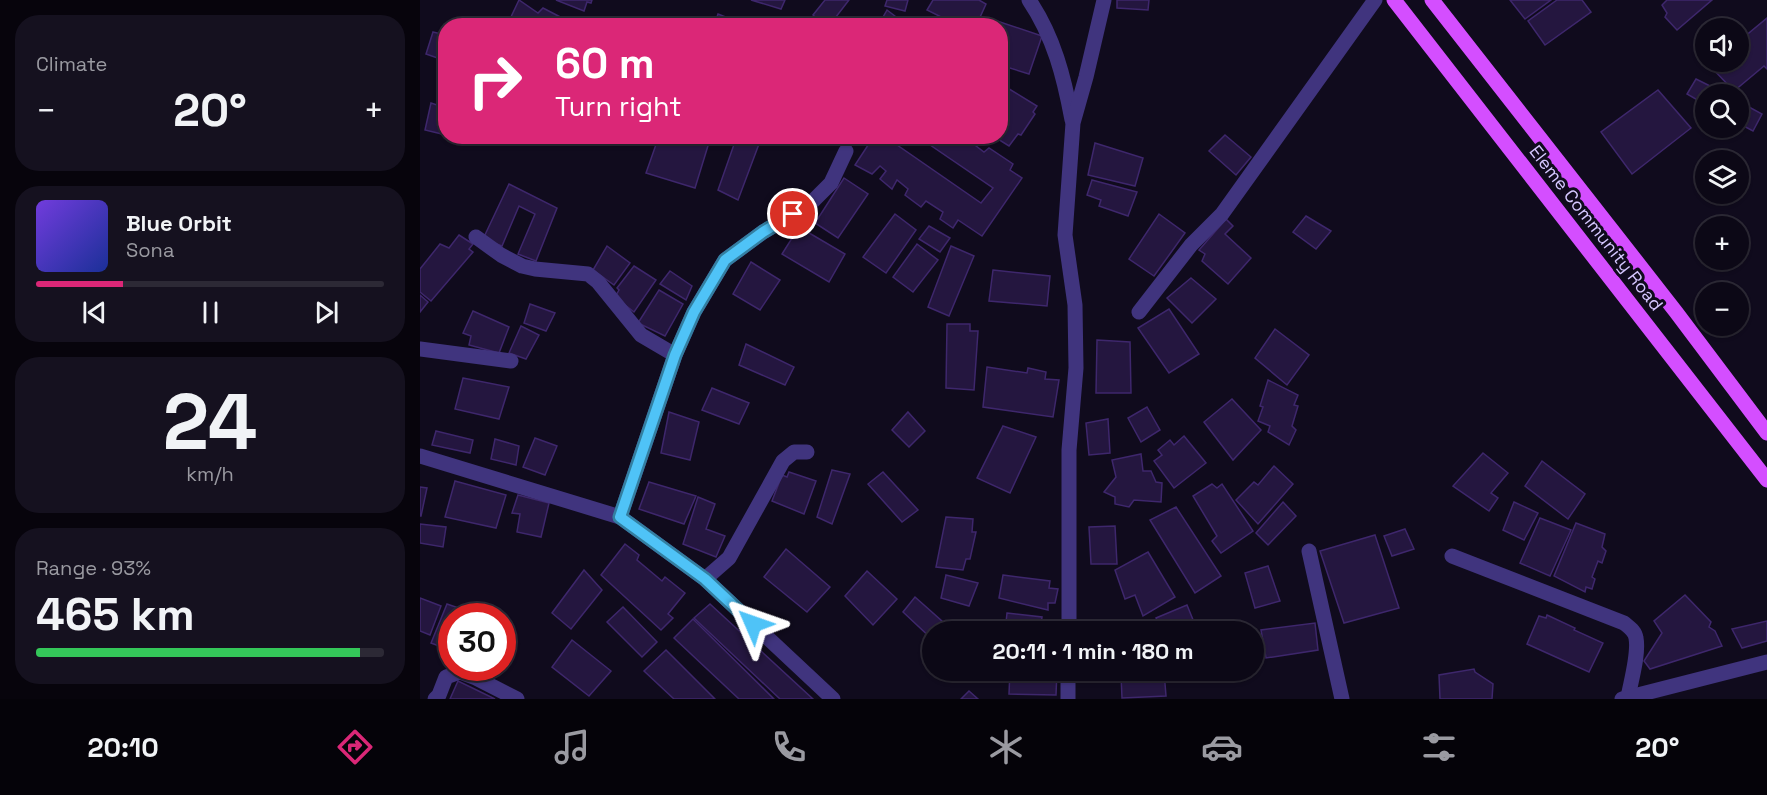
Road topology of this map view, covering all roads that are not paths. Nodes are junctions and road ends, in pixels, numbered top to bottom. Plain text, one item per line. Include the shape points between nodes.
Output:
1 (1029, 0) edge
2 (1104, 0) edge
3 (1375, 0) edge
4 (1394, 0) edge
5 (1432, 0) edge
6 (1072, 123) junction
7 (846, 151) dead end
8 (476, 237) dead end
9 (1139, 312) dead end
10 (420, 349) edge
11 (675, 355) junction
12 (511, 362) dead end
13 (1767, 433) edge
14 (807, 452) dead end
15 (420, 456) edge
16 (1767, 480) edge
17 (620, 517) junction
18 (1309, 551) dead end
19 (1452, 556) dead end
20 (705, 579) junction
21 (1069, 621) edge
22 (1767, 662) edge
23 (1068, 681) edge
24 (1632, 698) edge
25 (435, 699) edge
26 (517, 699) edge
27 (833, 699) edge
28 (1068, 699) edge
29 (1342, 699) edge

1 - 6 street via 1044,22 1063,74
2 - 6 street
3 - 9 street via 1222,214 1191,245
4 - 16 main road, Eleme Community Road
5 - 13 main road, Eleme Community Road
6 - 21 street via 1065,235 1075,305 1076,368 1069,450
7 - 11 street via 831,183 808,206 725,260 694,312
8 - 11 street via 522,266 588,274 641,335
10 - 12 street
11 - 17 street
14 - 20 street via 794,452 783,461 729,558
15 - 17 street
17 - 20 street
18 - 29 street
19 - 24 street via 1624,623 1633,630 1636,647
20 - 27 street
22 - 24 street
23 - 28 street
25 - 26 street via 446,677 460,672

